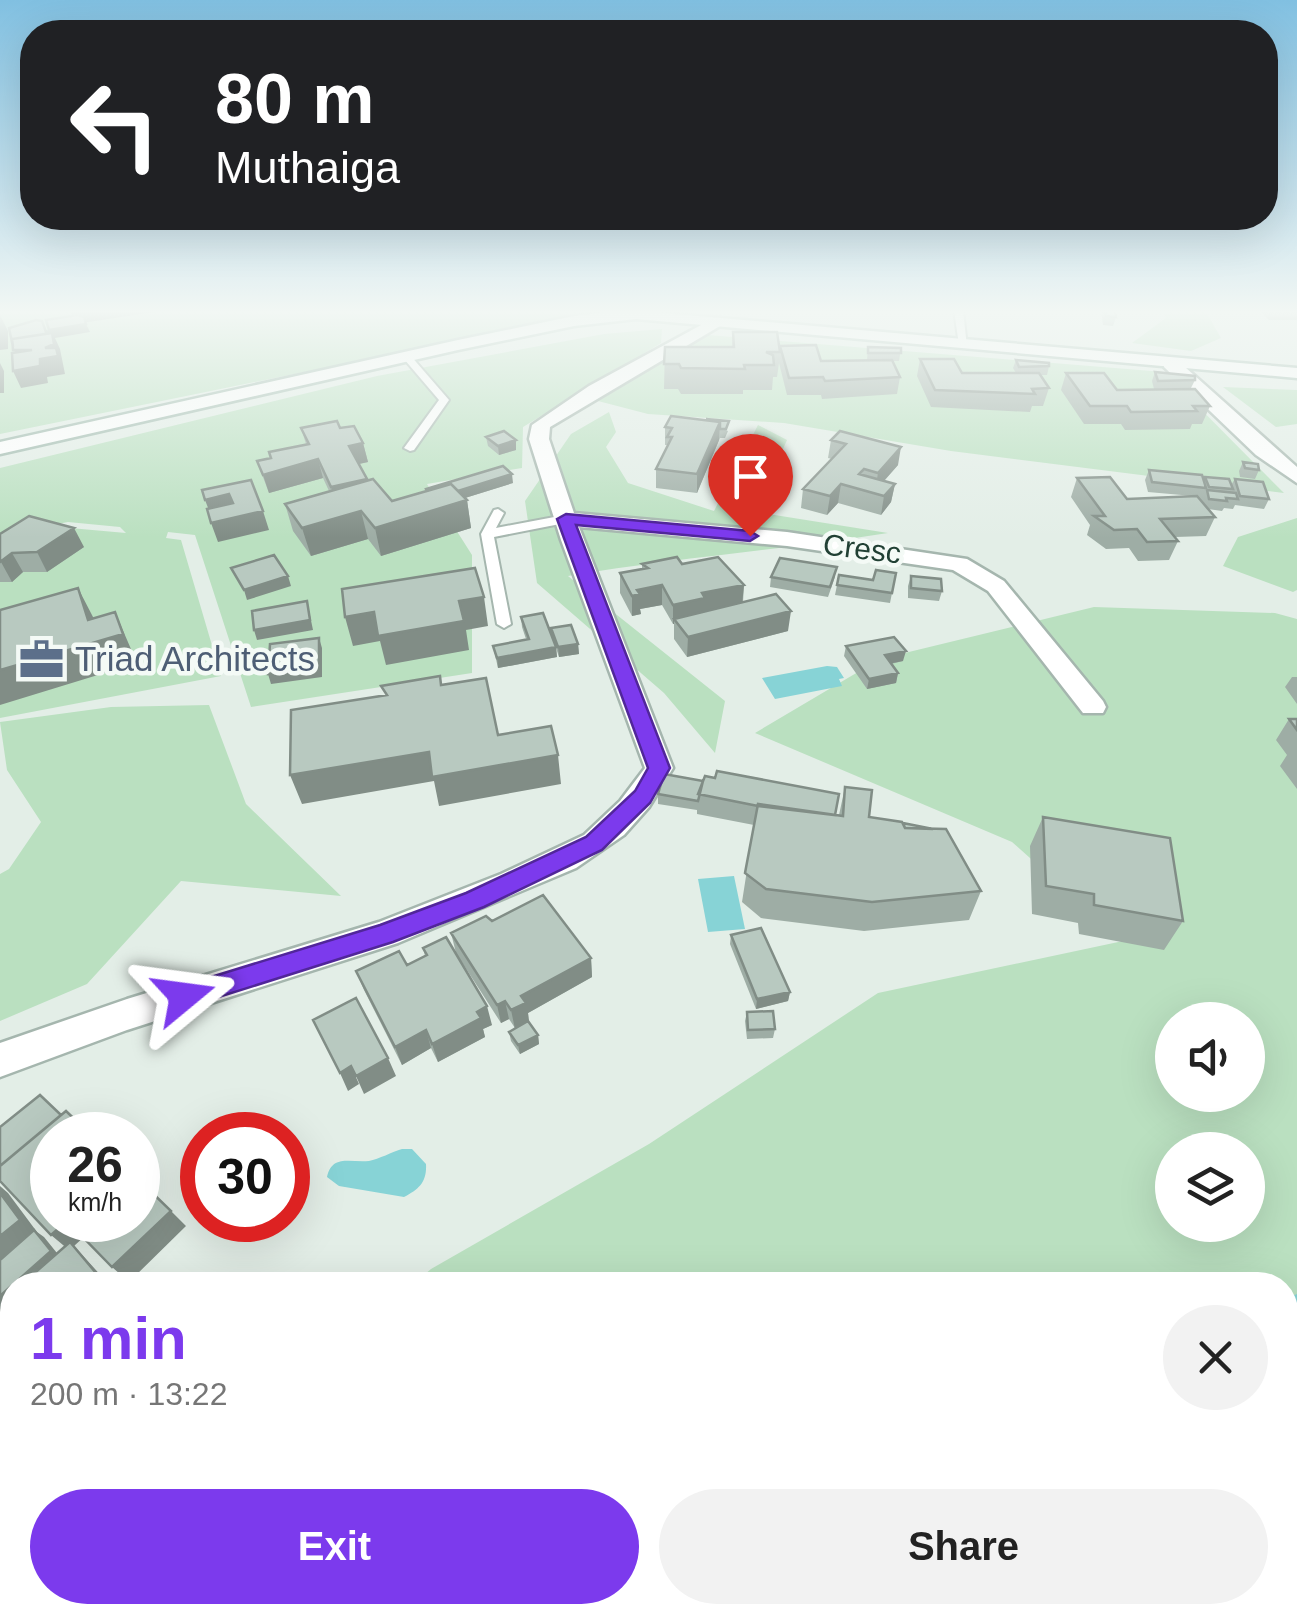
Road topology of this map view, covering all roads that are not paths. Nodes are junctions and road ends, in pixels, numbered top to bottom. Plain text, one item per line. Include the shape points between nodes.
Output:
1 (278, 386) edge
2 (432, 386) edge
3 (608, 386) edge
4 (1194, 386) edge
5 (0, 448) edge
6 (410, 448) dead end
7 (1297, 478) edge
8 (498, 514) dead end
9 (566, 519) junction
10 (487, 534) junction
11 (504, 624) dead end
12 (1094, 708) dead end
13 (0, 1060) edge

1 - 5 street
2 - 6 lane via 444,400
3 - 9 street via 541,425 539,439
4 - 7 street
8 - 10 lane
9 - 10 lane
9 - 12 street, Cresc via 959,564 996,586
9 - 13 street via 659,768 642,797 594,844 475,900 81,1027
10 - 11 lane

